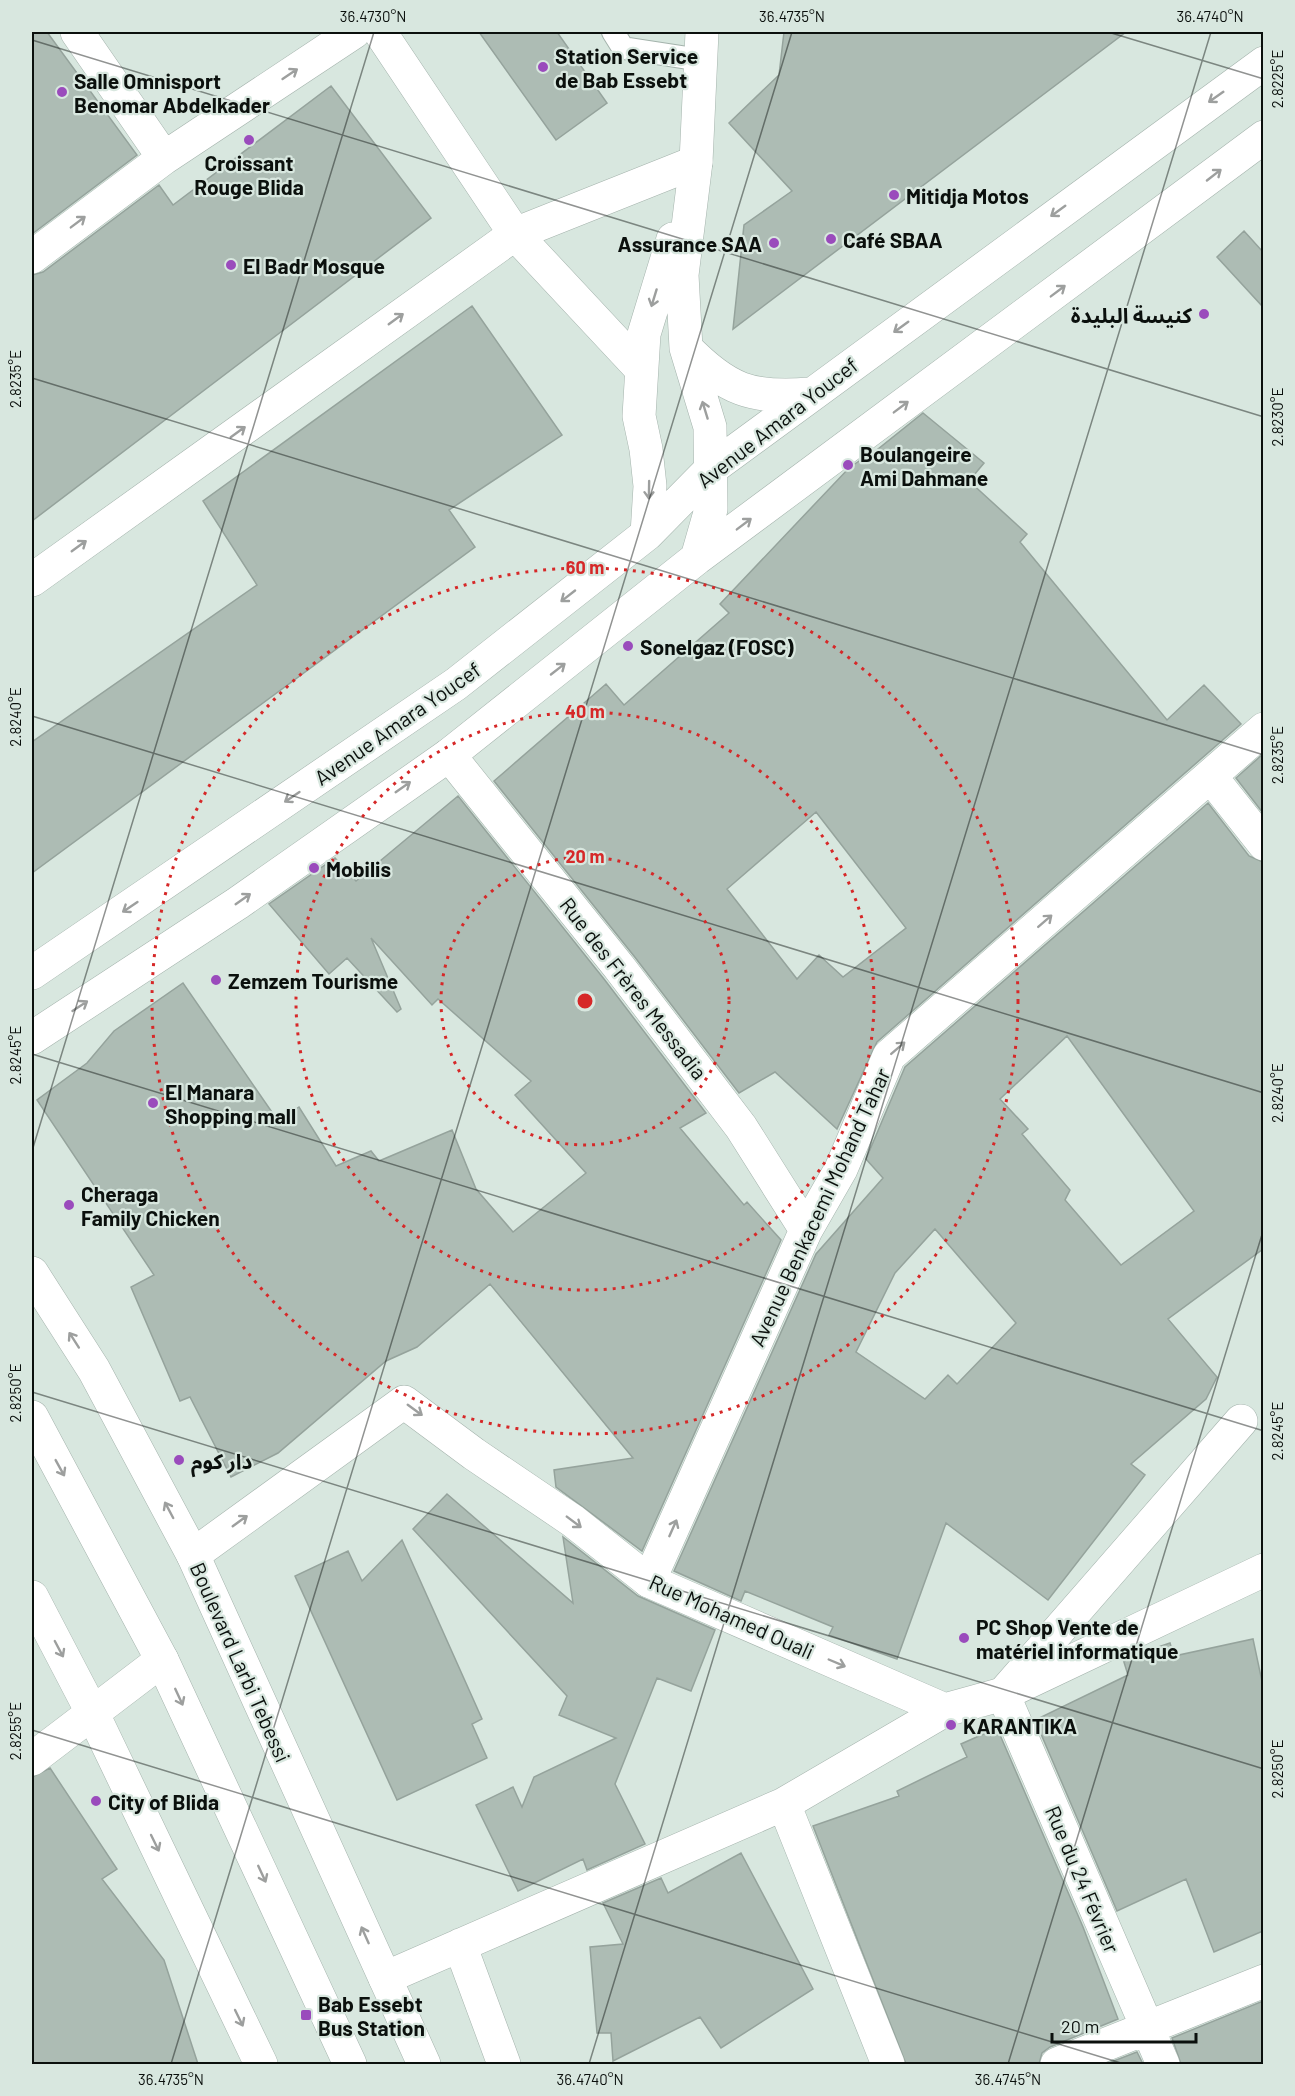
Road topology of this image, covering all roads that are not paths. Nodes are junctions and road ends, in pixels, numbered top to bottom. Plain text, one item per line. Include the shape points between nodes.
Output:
1 (77, 32) edge
2 (354, 32) edge
3 (380, 32) edge
4 (613, 32) edge
5 (701, 46) edge
6 (1263, 63) edge
7 (1263, 137) edge
8 (164, 158) junction
9 (696, 162) junction
10 (516, 234) junction
11 (32, 257) edge
12 (686, 348) junction
13 (641, 369) junction
14 (810, 394) junction
15 (712, 468) junction
16 (647, 534) junction
17 (698, 558) junction
18 (32, 580) edge
19 (1263, 729) edge
20 (449, 755) junction
21 (1211, 777) junction
22 (1263, 844) edge
23 (32, 973) edge
24 (32, 1038) edge
25 (806, 1230) junction
26 (32, 1273) edge
27 (32, 1417) edge
28 (1240, 1421) dead end
29 (193, 1555) junction
30 (1263, 1572) edge
31 (649, 1581) junction
32 (32, 1598) edge
33 (162, 1660) junction
34 (1003, 1694) junction
35 (945, 1710) junction
36 (92, 1712) junction
37 (32, 1760) edge
38 (784, 1804) junction
39 (460, 1945) junction
40 (385, 1978) junction
41 (1263, 1981) edge
42 (1148, 2028) junction
43 (261, 2064) edge
44 (350, 2064) edge
45 (424, 2064) edge
46 (504, 2064) edge
47 (888, 2064) edge
48 (1057, 2064) edge
49 (1164, 2064) edge

1 - 8 street
8 -> 2 street
3 - 10 street
4 - 5 lane via 623,48
5 - 9 street
6 -> 14 street, Avenue Amara Youcef
17 -> 7 street
11 -> 8 street
9 - 10 street
9 - 12 street via 682,275
9 -> 13 street via 646,324
10 - 13 street
18 -> 10 street
12 - 14 street via 711,373 741,390 775,397
15 -> 12 street via 710,427
13 -> 16 street via 639,416 650,486
14 - 15 street, Avenue Amara Youcef
15 - 16 street, Avenue Amara Youcef
15 - 17 street via 711,509
16 -> 23 street, Avenue Amara Youcef via 456,684
20 -> 17 street
19 - 21 street, Avenue Benkacemi Mohand Tahar
24 -> 20 street via 238,903
20 - 25 street, Rue des Frères Messadia via 741,1127
21 - 22 street
25 -> 21 street, Avenue Benkacemi Mohand Tahar via 841,1169 889,1056
31 -> 25 street, Avenue Benkacemi Mohand Tahar
29 -> 26 street, Boulevard Larbi Tebessi via 94,1370
27 -> 33 street
28 - 34 street
29 -> 31 street, Rue Mohamed Ouali via 404,1402 573,1521
40 -> 29 street, Boulevard Larbi Tebessi
30 - 34 street
31 -> 35 street, Rue Mohamed Ouali
32 -> 36 street
33 - 36 street
33 -> 44 street
34 - 35 street
34 - 42 street, Rue du 24 Février
35 - 38 street
36 - 37 street
36 -> 43 street
38 - 39 street
38 - 47 street
39 - 40 street
39 - 46 street
40 - 45 street, Boulevard Larbi Tebessi
41 - 42 street
42 - 48 street
42 - 49 street, Rue du 24 Février

